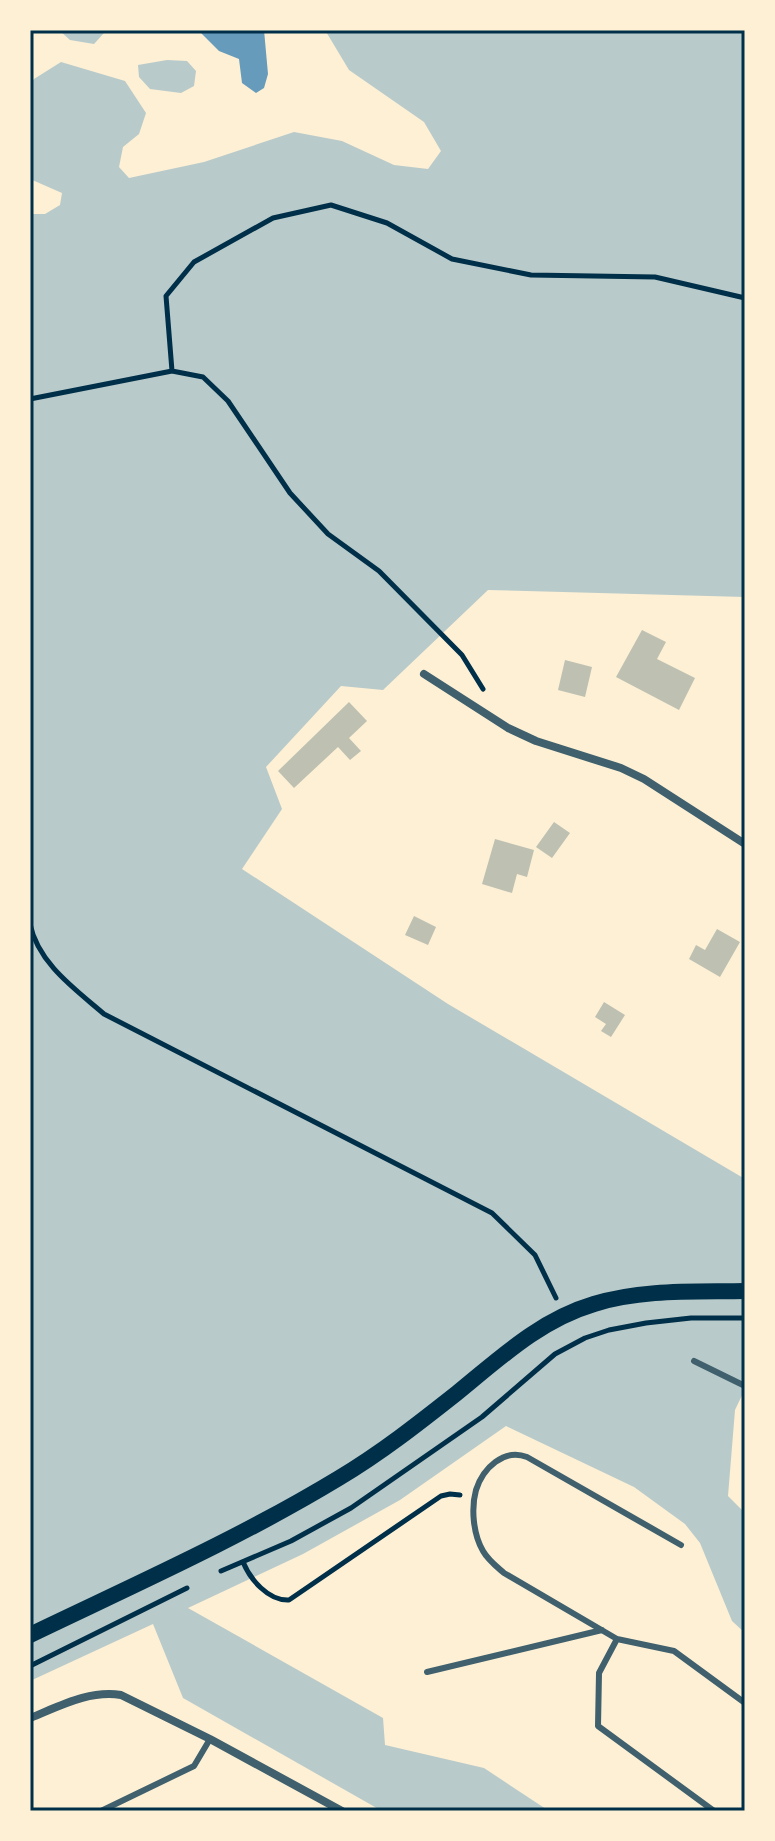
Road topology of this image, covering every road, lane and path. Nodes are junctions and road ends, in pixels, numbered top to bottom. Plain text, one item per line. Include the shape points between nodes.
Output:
1 (745, 298) edge
2 (172, 371) junction
3 (30, 399) edge
4 (424, 674) dead end
5 (485, 691) dead end
6 (745, 844) edge
7 (30, 924) edge
8 (31, 938) edge
9 (745, 1291) edge
10 (565, 1315) junction
11 (694, 1361) dead end
12 (745, 1386) edge
13 (475, 1497) junction
14 (681, 1545) dead end
15 (243, 1562) dead end
16 (602, 1630) junction
17 (30, 1635) edge
18 (617, 1639) junction
19 (427, 1672) dead end
20 (745, 1703) edge
21 (30, 1718) edge
22 (210, 1739) junction
23 (336, 1810) edge
24 (101, 1811) edge
25 (714, 1811) edge

1 - 2 path via 655,277 531,275 452,259 387,223 331,205 273,218 194,262 166,296
2 - 3 path
2 - 5 path via 203,377 228,401 290,493 328,534 379,571 462,655
4 - 6 street via 508,728 644,779
7 - 8 path
8 - 10 path via 59,975 104,1014 492,1213 535,1255
9 - 10 main road via 642,1295
10 - 17 main road via 523,1340 407,1433 340,1478
11 - 12 lane
13 - 14 lane via 493,1464 518,1453
13 - 15 path via 441,1496 289,1600 276,1598 258,1584
13 - 16 lane via 474,1520 490,1561
16 - 18 lane
16 - 19 lane
18 - 20 lane via 674,1651
18 - 25 lane via 599,1673 598,1726
21 - 22 street via 106,1693 121,1695
22 - 23 street
22 - 24 lane via 194,1766

